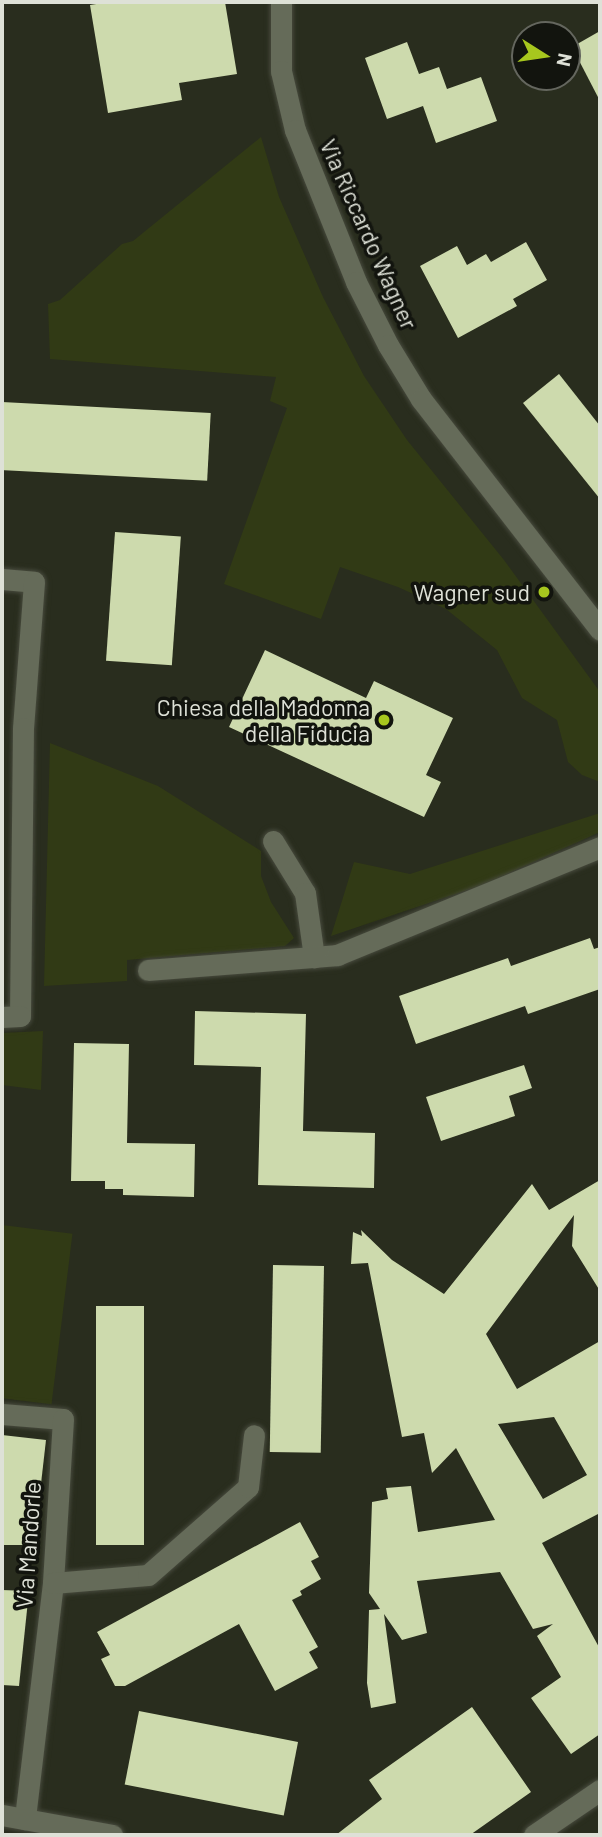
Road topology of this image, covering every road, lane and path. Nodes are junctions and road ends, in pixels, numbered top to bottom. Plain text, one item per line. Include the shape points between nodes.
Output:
1 (281, 2) edge
2 (2, 579) edge
3 (600, 631) edge
4 (12, 727) edge
5 (273, 841) dead end
6 (600, 847) edge
7 (313, 957) junction
8 (148, 970) dead end
9 (2, 1017) edge
10 (2, 1414) edge
11 (254, 1435) dead end
12 (53, 1583) junction
13 (598, 1793) edge
14 (2, 1815) edge
15 (25, 1819) junction
16 (112, 1835) edge
17 (534, 1835) edge

1 - 3 street, Via Riccardo Wagner via 281,71 295,130 356,282 421,399
2 - 4 street via 34,582
4 - 9 street via 20,1016
5 - 7 street via 305,893
6 - 7 street via 337,955
7 - 8 street
10 - 12 street, Via Mandorle via 64,1419
11 - 12 street via 248,1487 148,1575
12 - 15 street, Via Mandorle
13 - 17 street
14 - 15 street
15 - 16 street

